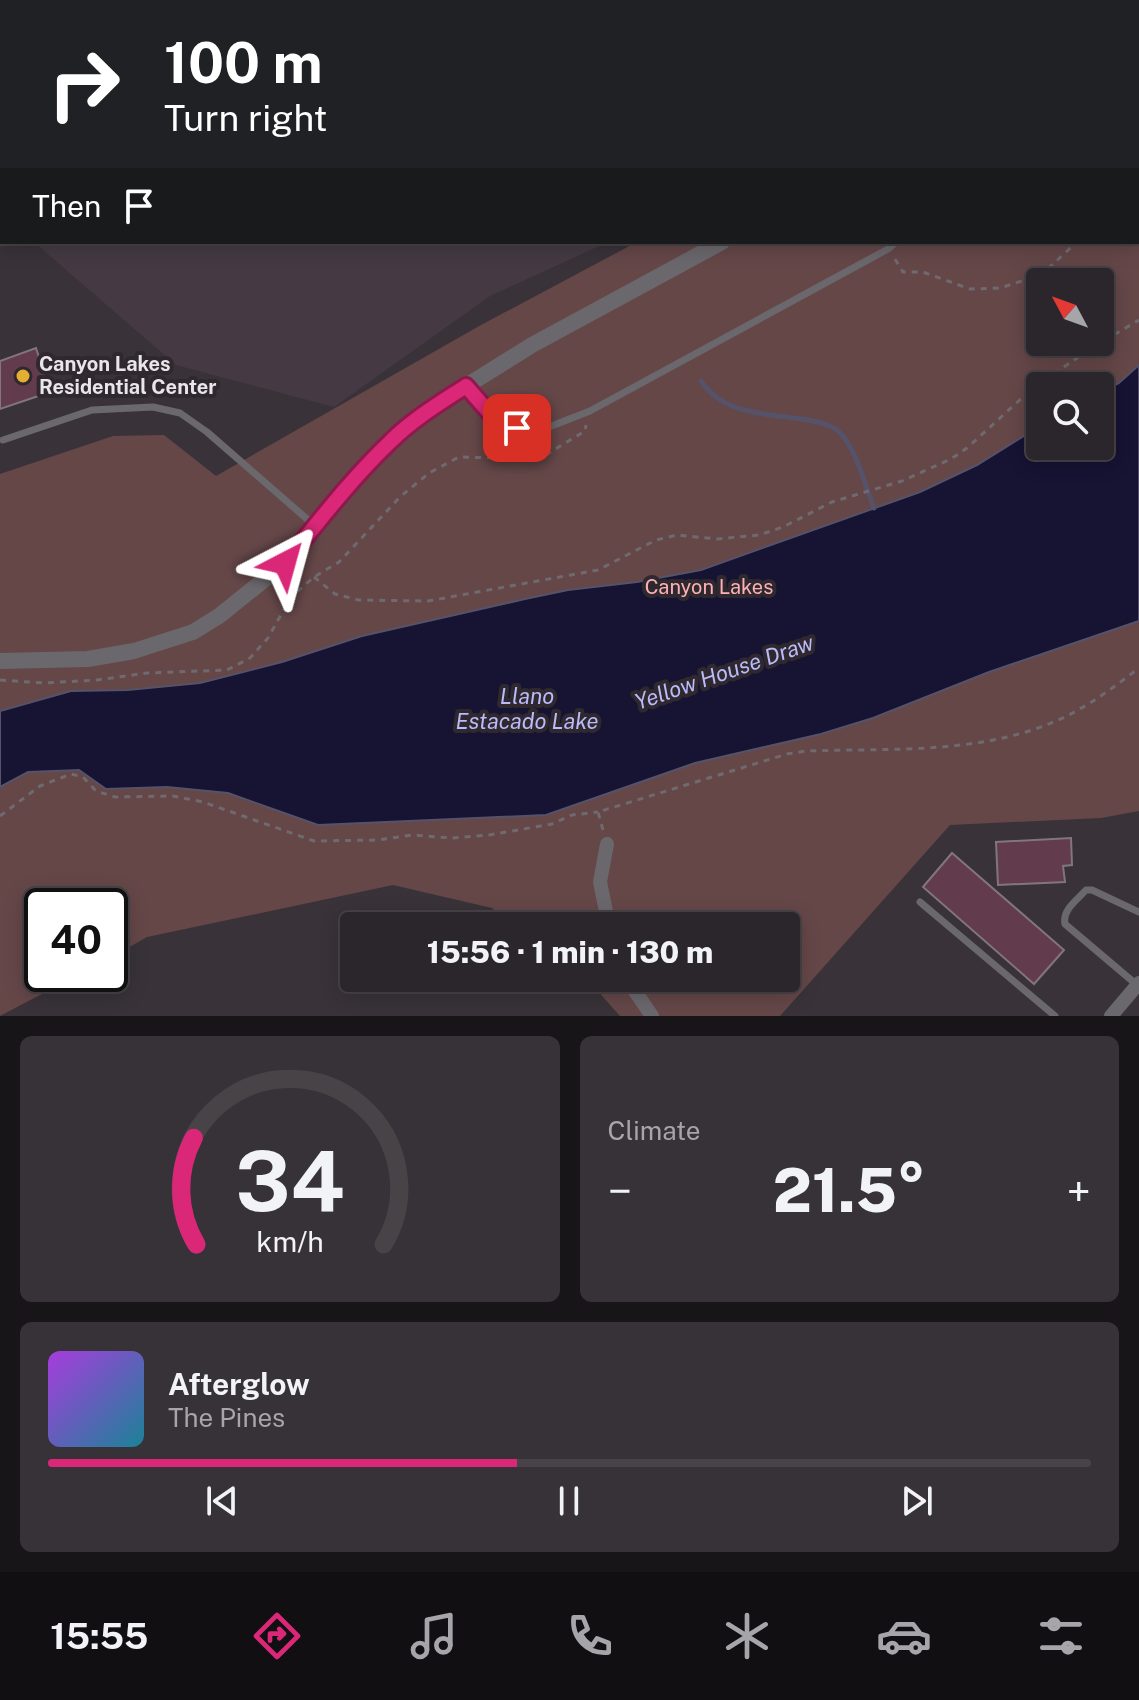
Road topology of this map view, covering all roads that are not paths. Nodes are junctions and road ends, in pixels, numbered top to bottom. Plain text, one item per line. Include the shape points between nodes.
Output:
1 (718, 244) edge
2 (894, 244) edge
3 (466, 386) junction
4 (3, 440) dead end
5 (315, 526) junction
6 (0, 661) edge
7 (607, 844) road end
8 (920, 902) dead end
9 (606, 912) edge
10 (1139, 912) edge
11 (1138, 984) edge
12 (636, 992) edge
13 (652, 1016) edge
14 (1055, 1016) edge
15 (1111, 1016) edge

1 - 3 street
2 - 3 lane via 590,411 536,432 499,424
3 - 5 street via 392,439
4 - 5 lane via 92,410 153,407 180,413
5 - 6 street via 285,563 193,632 88,659
7 - 9 street via 600,882
8 - 14 lane
10 - 11 lane via 1086,890 1063,920
11 - 15 street
12 - 13 street

